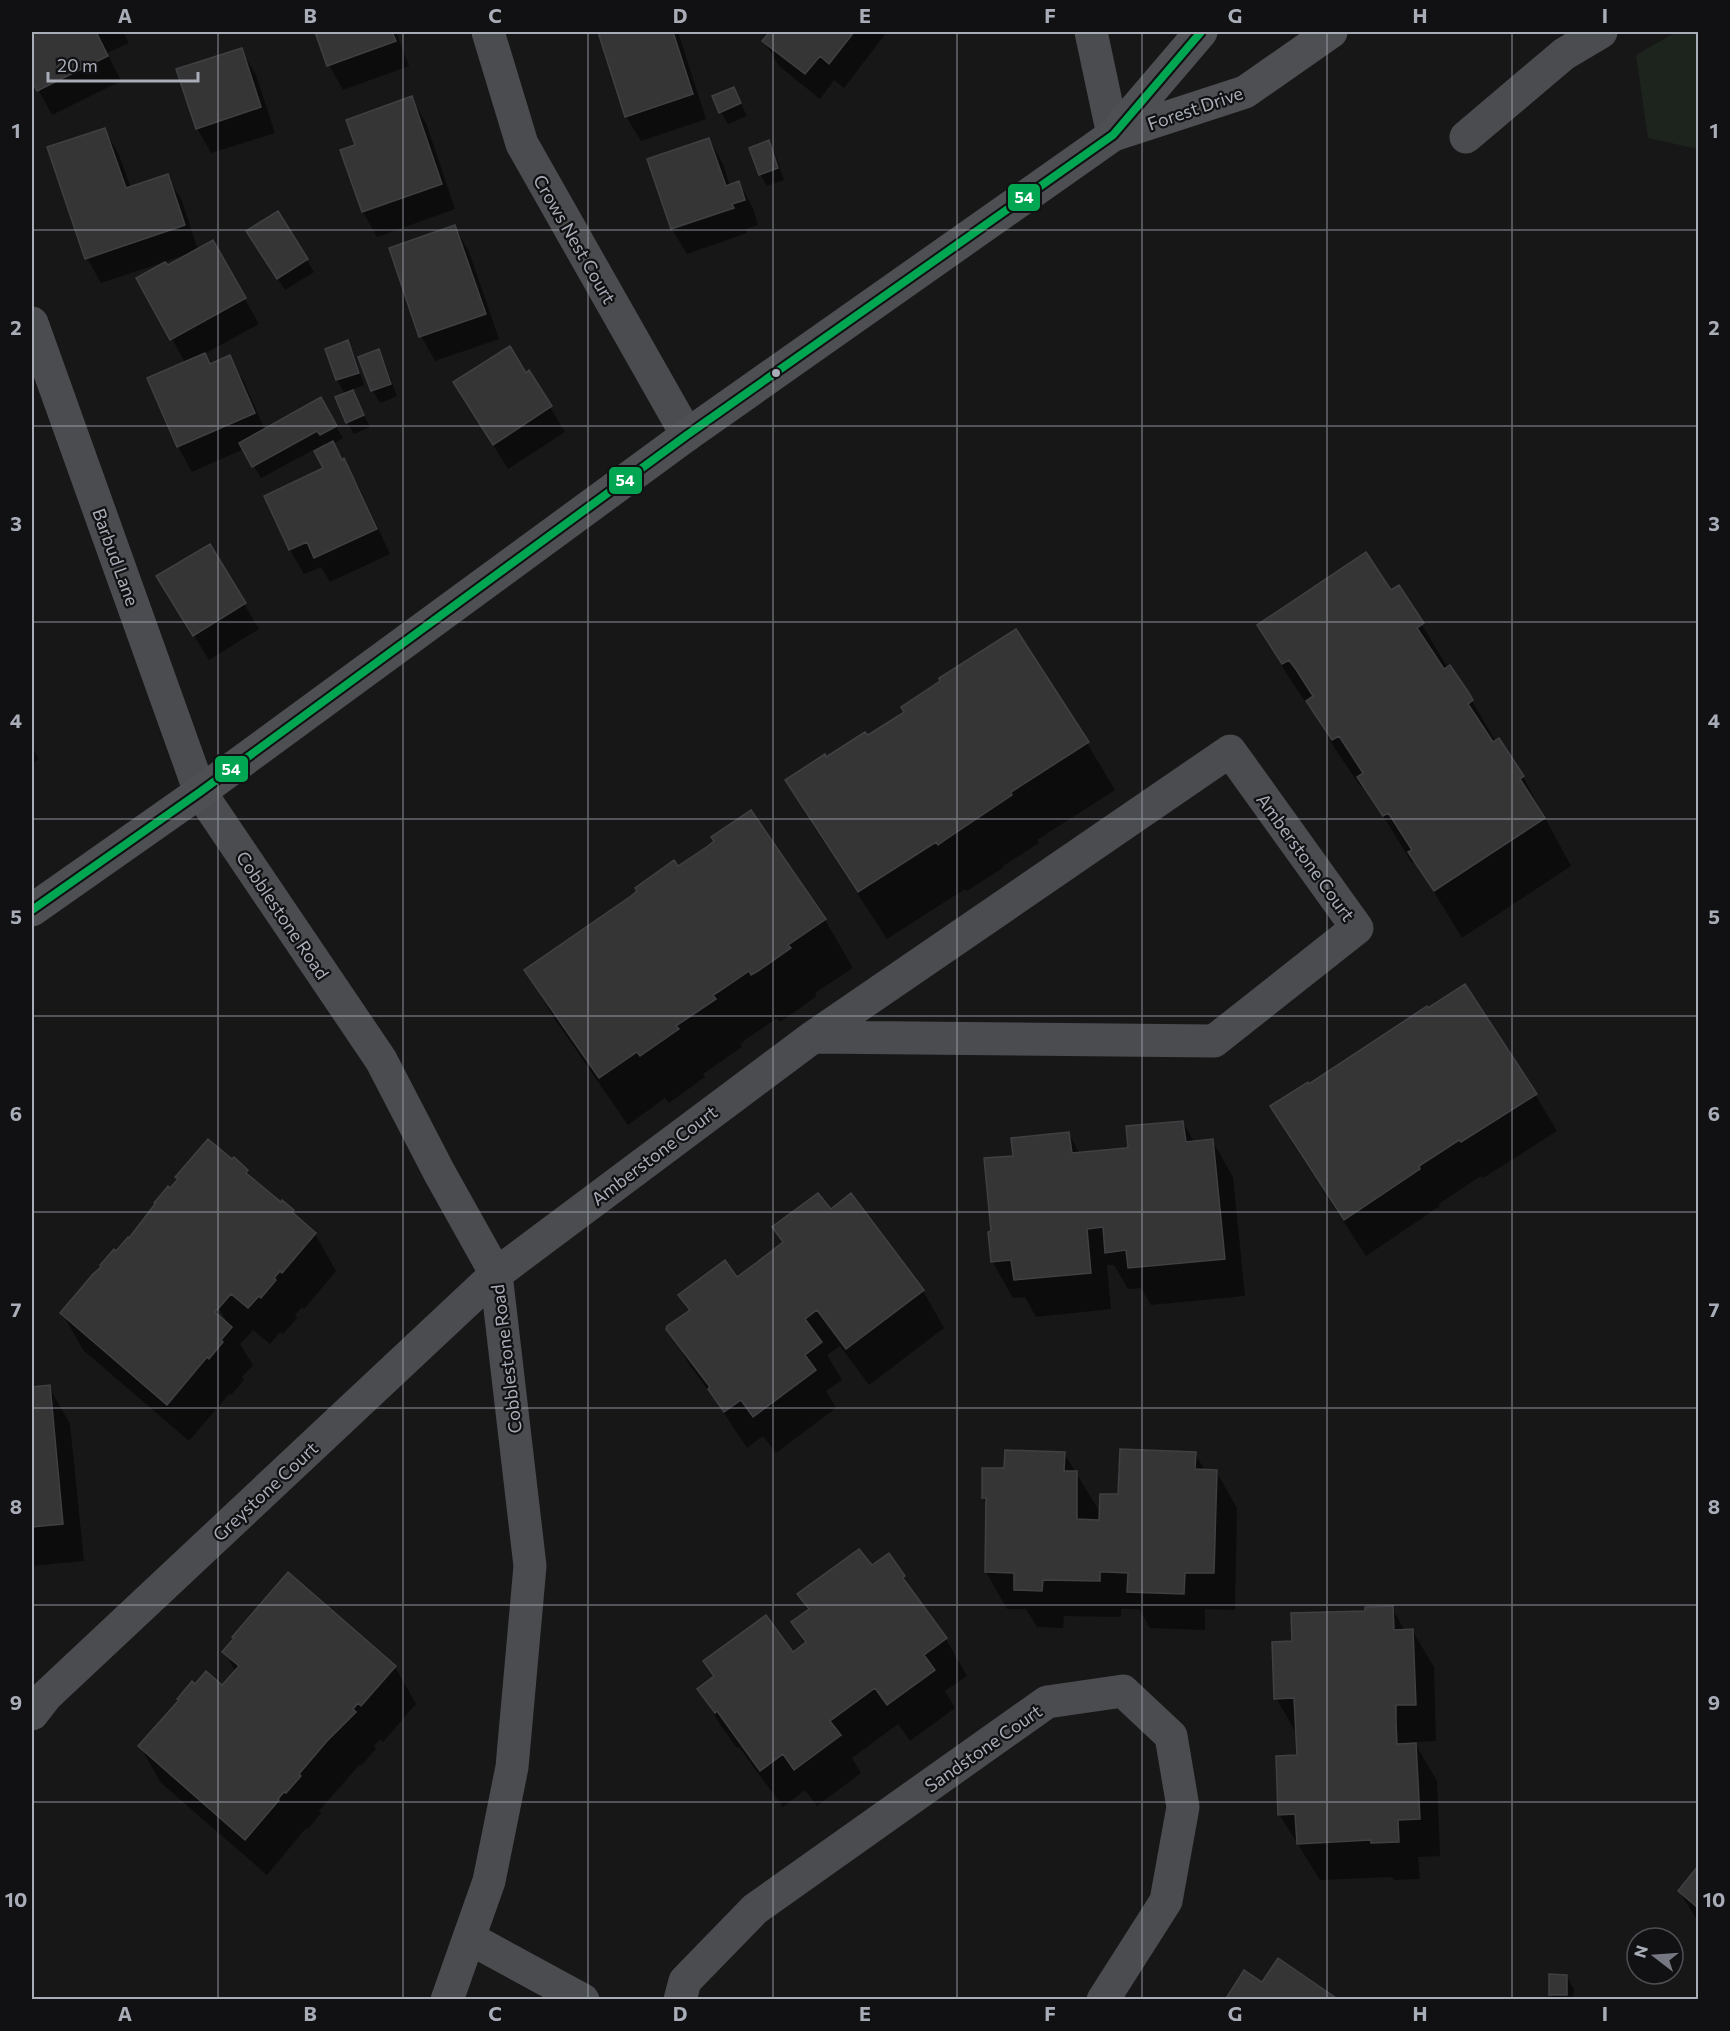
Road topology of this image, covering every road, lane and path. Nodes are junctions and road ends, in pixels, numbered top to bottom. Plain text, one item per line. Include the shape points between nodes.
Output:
1 (488, 32) edge
2 (1091, 32) edge
3 (1202, 32) edge
4 (1331, 32) edge
5 (1601, 32) edge
6 (1113, 135) junction
7 (1466, 137) dead end
8 (32, 323) edge
9 (687, 435) junction
10 (200, 792) junction
11 (32, 910) edge
12 (813, 1037) junction
13 (496, 1274) junction
14 (33, 1711) edge
15 (469, 1938) junction
16 (447, 2000) edge
17 (583, 2000) edge
18 (680, 2000) edge
19 (1103, 2000) edge

1 - 9 street, Crows Nest Court via 522,144
2 - 6 street
3 - 6 main road, Forest Drive
4 - 6 main road, Forest Drive via 1245,92
5 - 7 street via 1564,54
6 - 9 main road, Forest Drive
8 - 10 street, Barbud Lane
9 - 10 main road, Forest Drive
10 - 11 main road, Forest Drive
10 - 13 street, Cobblestone Road via 381,1060
12 - 12 street, Amberstone Court via 1230,751 1357,928 1214,1041
12 - 13 street, Amberstone Court
13 - 14 street, Greystone Court
13 - 15 street, Cobblestone Road via 530,1566 512,1767 489,1881
15 - 16 street, Cobblestone Road
15 - 17 street
18 - 19 street, Sandstone Court via 686,1981 755,1909 1047,1702 1123,1690 1171,1736 1183,1807 1166,1901

